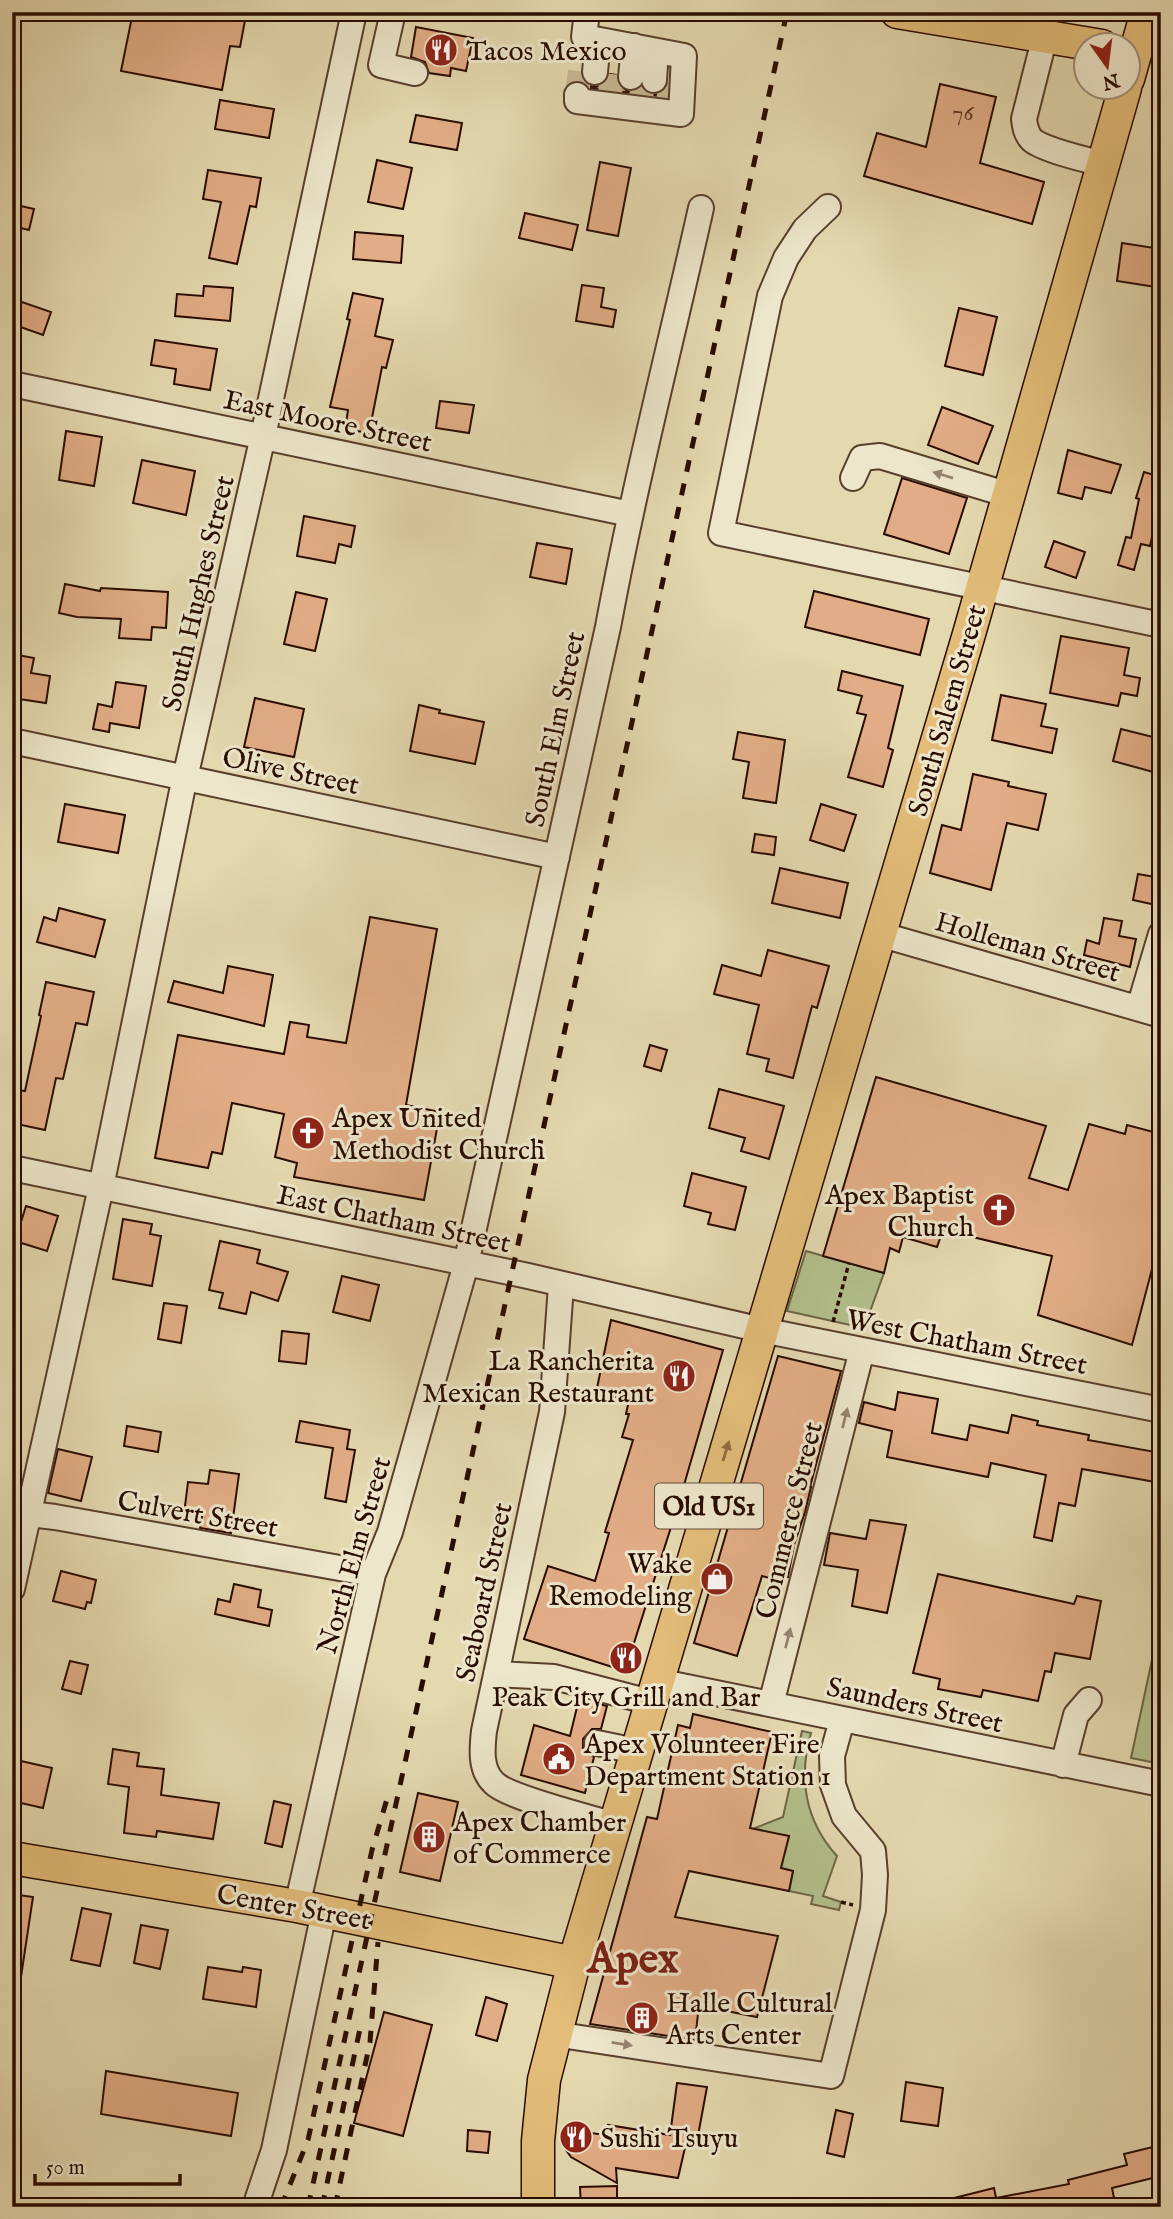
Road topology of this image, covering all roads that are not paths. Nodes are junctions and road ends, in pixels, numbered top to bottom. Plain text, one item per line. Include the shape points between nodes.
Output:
1 (587, 12) edge
2 (897, 12) edge
3 (1147, 12) edge
4 (354, 14) edge
5 (391, 19) edge
6 (1045, 36) junction
7 (1142, 38) edge
8 (1072, 41) edge
9 (630, 46) junction
10 (345, 58) junction
11 (381, 65) junction
12 (415, 73) dead end
13 (627, 92) junction
14 (1121, 102) edge
15 (1102, 164) junction
16 (828, 207) dead end
17 (701, 208) dead end
18 (12, 384) edge
19 (263, 436) junction
20 (853, 478) dead end
21 (1009, 495) junction
22 (630, 514) junction
23 (982, 588) junction
24 (1161, 625) edge
25 (12, 741) edge
26 (187, 778) junction
27 (557, 857) junction
28 (879, 934) junction
29 (1161, 934) edge
30 (1150, 1011) edge
31 (12, 1168) edge
32 (101, 1187) junction
33 (466, 1264) junction
34 (561, 1285) junction
35 (762, 1330) junction
36 (862, 1350) junction
37 (1161, 1410) edge
38 (20, 1513) edge
39 (373, 1574) junction
40 (12, 1589) edge
41 (496, 1674) junction
42 (653, 1691) junction
43 (1089, 1700) dead end
44 (771, 1704) junction
45 (842, 1720) junction
46 (597, 1743) dead end
47 (636, 1751) junction
48 (1063, 1765) junction
49 (1161, 1784) edge
50 (614, 1825) junction
51 (12, 1858) edge
52 (310, 1909) junction
53 (574, 1963) junction
54 (555, 2034) junction
55 (256, 2207) edge
56 (538, 2207) edge

1 - 9 street
2 - 6 main road
3 - 7 main road
4 - 5 street
4 - 10 street, South Hughes Street
5 - 11 street
6 - 8 main road
6 - 15 street via 1025,129 1034,142
9 - 13 street
9 - 13 street
9 - 13 street
9 - 13 street via 684,56 681,114
10 - 11 street
10 - 19 street, South Hughes Street
11 - 12 street
14 - 15 main road, South Salem Street
15 - 21 main road, South Salem Street
16 - 23 street via 805,229 786,258 770,296 721,533
17 - 22 street, South Elm Street
18 - 19 street, East Moore Street
19 - 22 street, East Moore Street
19 - 26 street, South Hughes Street
21 -> 20 street via 880,456 862,458
21 - 23 main road, South Salem Street
22 - 27 street, South Elm Street
23 - 24 street
23 - 28 main road, South Salem Street
25 - 26 street, Olive Street
26 - 27 street, Olive Street
26 - 32 street, South Hughes Street
27 - 33 street, South Elm Street
28 - 30 street, Holleman Street
28 - 35 main road, South Salem Street
29 - 30 street
31 - 32 street, East Chatham Street
32 - 33 street, East Chatham Street
32 - 38 street, South Hughes Street
33 - 34 street, East Chatham Street
33 - 39 street, North Elm Street via 390,1532
34 - 35 street, East Chatham Street
34 - 41 street, Seaboard Street via 552,1412
35 - 36 street, West Chatham Street
42 -> 35 main road, Old US1
36 - 37 street, West Chatham Street
44 -> 36 street, Commerce Street
38 - 39 street, Culvert Street
38 - 40 street, South Hughes Street
39 - 52 street, North Elm Street
41 - 42 street, Saunders Street
41 - 50 street, Seaboard Street via 482,1752 494,1783
42 - 44 street, Saunders Street
42 - 47 main road, Old US1
43 - 48 street via 1076,1715
44 - 45 street, Saunders Street
45 - 48 street, Saunders Street
54 -> 45 street via 831,2076 873,1910 875,1875 873,1852 844,1816 833,1786 832,1756
46 - 47 street
47 - 50 main road, Old US1
48 - 49 street, Saunders Street
50 - 53 main road, Old US1
51 - 52 main road, Center Street
52 - 53 main road, Center Street
52 - 55 street, North Elm Street via 274,2150
53 - 54 main road
54 - 56 main road via 544,2080 538,2141

